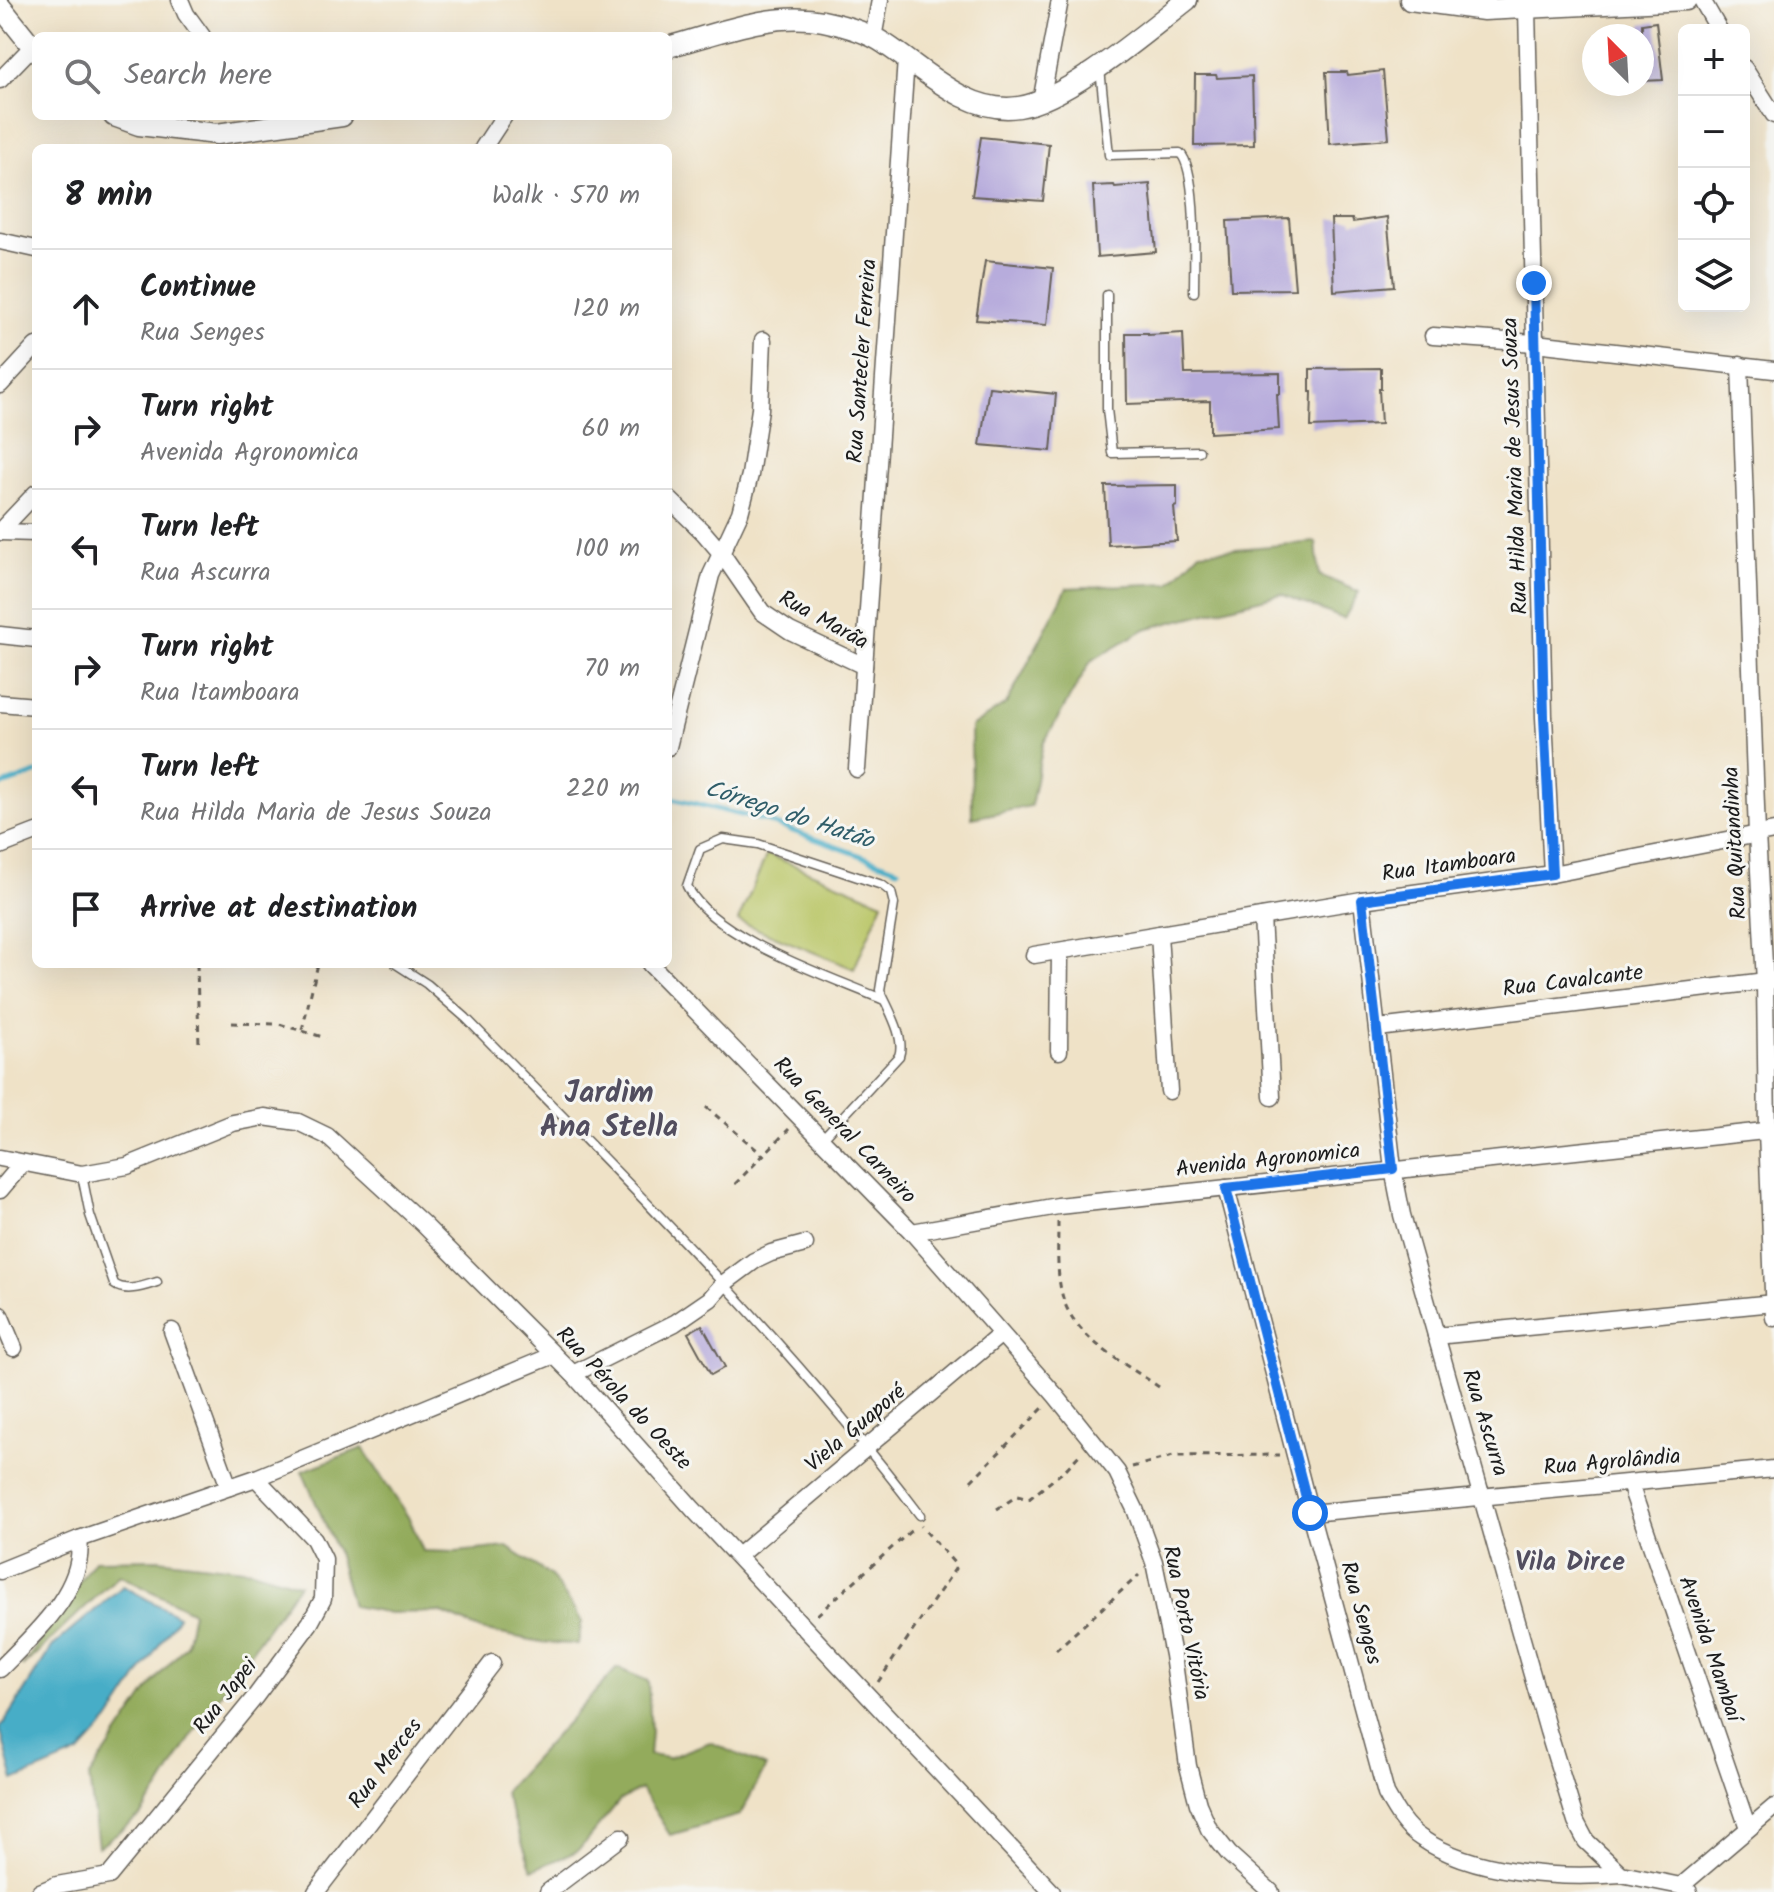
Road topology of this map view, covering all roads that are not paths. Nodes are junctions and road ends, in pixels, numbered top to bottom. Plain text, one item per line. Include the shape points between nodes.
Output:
1 (180, 0) edge
2 (880, 0) edge
3 (1060, 0) edge
4 (1187, 0) edge
5 (1410, 0) edge
6 (1635, 0) edge
7 (1686, 0) edge
8 (1702, 0) edge
9 (0, 6) edge
10 (1527, 9) junction
11 (1716, 24) edge
12 (199, 32) edge
13 (873, 38) junction
14 (32, 46) edge
15 (672, 46) edge
16 (32, 51) edge
17 (906, 59) junction
18 (1100, 65) junction
19 (1750, 77) edge
20 (0, 80) edge
21 (1041, 102) junction
22 (1774, 115) edge
23 (125, 120) edge
24 (291, 120) edge
25 (501, 120) edge
26 (244, 124) edge
27 (486, 144) edge
28 (0, 241) edge
29 (32, 248) edge
30 (1194, 292) dead end
31 (1107, 295) dead end
32 (1433, 336) dead end
33 (763, 340) dead end
34 (1535, 343) junction
35 (32, 350) edge
36 (1740, 365) junction
37 (1774, 370) edge
38 (0, 385) edge
39 (1199, 451) dead end
40 (32, 497) edge
41 (672, 502) edge
42 (0, 531) edge
43 (32, 533) edge
44 (722, 554) junction
45 (0, 635) edge
46 (32, 639) edge
47 (864, 666) junction
48 (0, 703) edge
49 (32, 706) edge
50 (672, 731) edge
51 (857, 769) dead end
52 (1766, 832) edge
53 (32, 834) edge
54 (0, 846) edge
55 (1552, 874) junction
56 (1362, 900) junction
57 (1262, 917) junction
58 (1159, 934) junction
59 (1060, 951) junction
60 (1034, 955) dead end
61 (402, 968) edge
62 (654, 968) edge
63 (1770, 981) edge
64 (884, 1000) junction
65 (1378, 1028) junction
66 (1059, 1051) dead end
67 (1169, 1091) dead end
68 (1272, 1097) dead end
69 (1770, 1130) edge
70 (822, 1139) junction
71 (0, 1158) edge
72 (22, 1164) junction
73 (1393, 1169) junction
74 (82, 1174) junction
75 (1226, 1188) junction
76 (0, 1190) edge
77 (912, 1232) junction
78 (805, 1244) dead end
79 (157, 1282) dead end
80 (723, 1284) junction
81 (1773, 1309) edge
82 (0, 1315) edge
83 (172, 1331) dead end
84 (1001, 1334) junction
85 (1436, 1336) junction
86 (14, 1348) dead end
87 (554, 1355) junction
88 (573, 1374) junction
89 (869, 1448) junction
90 (1774, 1469) edge
91 (256, 1478) junction
92 (1630, 1484) junction
93 (229, 1487) junction
94 (1484, 1496) junction
95 (1310, 1513) junction
96 (920, 1515) dead end
97 (79, 1539) junction
98 (739, 1555) junction
99 (0, 1571) edge
100 (492, 1663) dead end
101 (0, 1669) edge
102 (1774, 1807) edge
103 (1748, 1828) junction
104 (621, 1837) dead end
105 (1621, 1874) junction
106 (109, 1884) edge
107 (1685, 1889) edge
108 (40, 1892) edge
109 (316, 1892) edge
110 (548, 1892) edge
111 (1052, 1892) edge
112 (1271, 1892) edge

1 - 12 street
2 - 13 street
3 - 21 street
4 - 18 street
5 - 10 street via 1484,10
6 - 7 street
6 - 10 street
8 - 11 street
9 - 14 street
10 - 34 street, Rua Hilda Maria de Jesus Souza
13 - 15 street via 823,21 771,21
13 - 17 street
16 - 20 street
17 - 21 street via 958,94 986,105
17 - 47 street, Rua Santecler Ferreira
18 - 21 street
18 - 30 lane via 1109,155 1180,153 1188,160
19 - 22 street
23 - 26 street via 217,134
24 - 26 street
25 - 27 street
28 - 29 street
31 - 39 lane via 1112,453
32 - 34 street
33 - 44 street via 750,475
34 - 36 street
34 - 55 street, Rua Hilda Maria de Jesus Souza
35 - 38 street
36 - 37 street
36 - 52 street, Rua Quitandinha
40 - 42 street
41 - 44 street, Rua Marãa
42 - 43 street
44 - 47 street, Rua Marãa via 756,605 775,623
44 - 50 street via 707,590
45 - 46 street
47 - 51 street, Rua Marãa
48 - 49 street
52 - 55 street, Rua Itamboara
52 - 63 street, Rua Quitandinha
53 - 54 street
55 - 56 street, Rua Itamboara
56 - 57 street, Rua Itamboara
56 - 65 street, Rua Ascurra
57 - 58 street, Rua Itamboara
57 - 68 street
58 - 59 street, Rua Itamboara
58 - 67 street
59 - 60 street, Rua Itamboara
59 - 66 street
61 - 80 lane via 466,1018
62 - 70 street, Rua General Carneiro
63 - 65 street, Rua Cavalcante
63 - 69 street, Rua Quitandinha
64 - 64 lane via 751,942 703,910 687,886 700,849 723,839 758,844 891,892 894,904 880,990
64 - 70 lane via 900,1042 899,1056
65 - 73 street, Rua Ascurra
69 - 73 street, Avenida Agronomica
69 - 81 street, Rua Quitandinha
70 - 77 street, Rua General Carneiro
71 - 72 street, Rua Pérola do Oeste
72 - 74 street, Rua Pérola do Oeste
72 - 76 street
73 - 75 street, Avenida Agronomica
73 - 85 street, Rua Ascurra
74 - 79 lane via 114,1284 120,1288
74 - 87 street, Rua Pérola do Oeste via 127,1166 233,1123 264,1117 298,1122 327,1136 367,1171
75 - 77 street, Avenida Agronomica via 1058,1206
75 - 95 street, Rua Senges
77 - 84 street, Rua General Carneiro
78 - 80 street via 762,1257
80 - 88 street via 675,1323
80 - 89 lane
81 - 85 street
82 - 86 street
83 - 93 street
84 - 89 street, Viela Guaporé
84 - 112 street, Rua Porto Vitória via 1117,1472 1135,1509 1154,1562 1198,1804 1229,1854
85 - 94 street, Rua Ascurra
87 - 88 street, Rua Pérola do Oeste
87 - 91 street
88 - 98 street, Rua Pérola do Oeste
89 - 96 lane
89 - 98 street, Viela Guaporé
90 - 92 street, Rua Agrolândia
91 - 93 street
91 - 106 street, Rua Japei via 314,1539 324,1559 323,1599 255,1697
92 - 94 street, Rua Agrolândia
92 - 103 street, Avenida Mambaí
93 - 97 street
94 - 95 street, Rua Agrolândia
94 - 105 street, Rua Ascurra via 1576,1822 1586,1841
95 - 105 street, Rua Senges via 1386,1794 1398,1815 1418,1837 1493,1866 1554,1876
97 - 99 street
97 - 101 street via 79,1565 71,1586
98 - 111 street, Rua Pérola do Oeste
100 - 109 street, Rua Merces
102 - 103 street
103 - 107 street
104 - 110 street
105 - 107 street
106 - 108 street, Rua Japei via 57,1885

